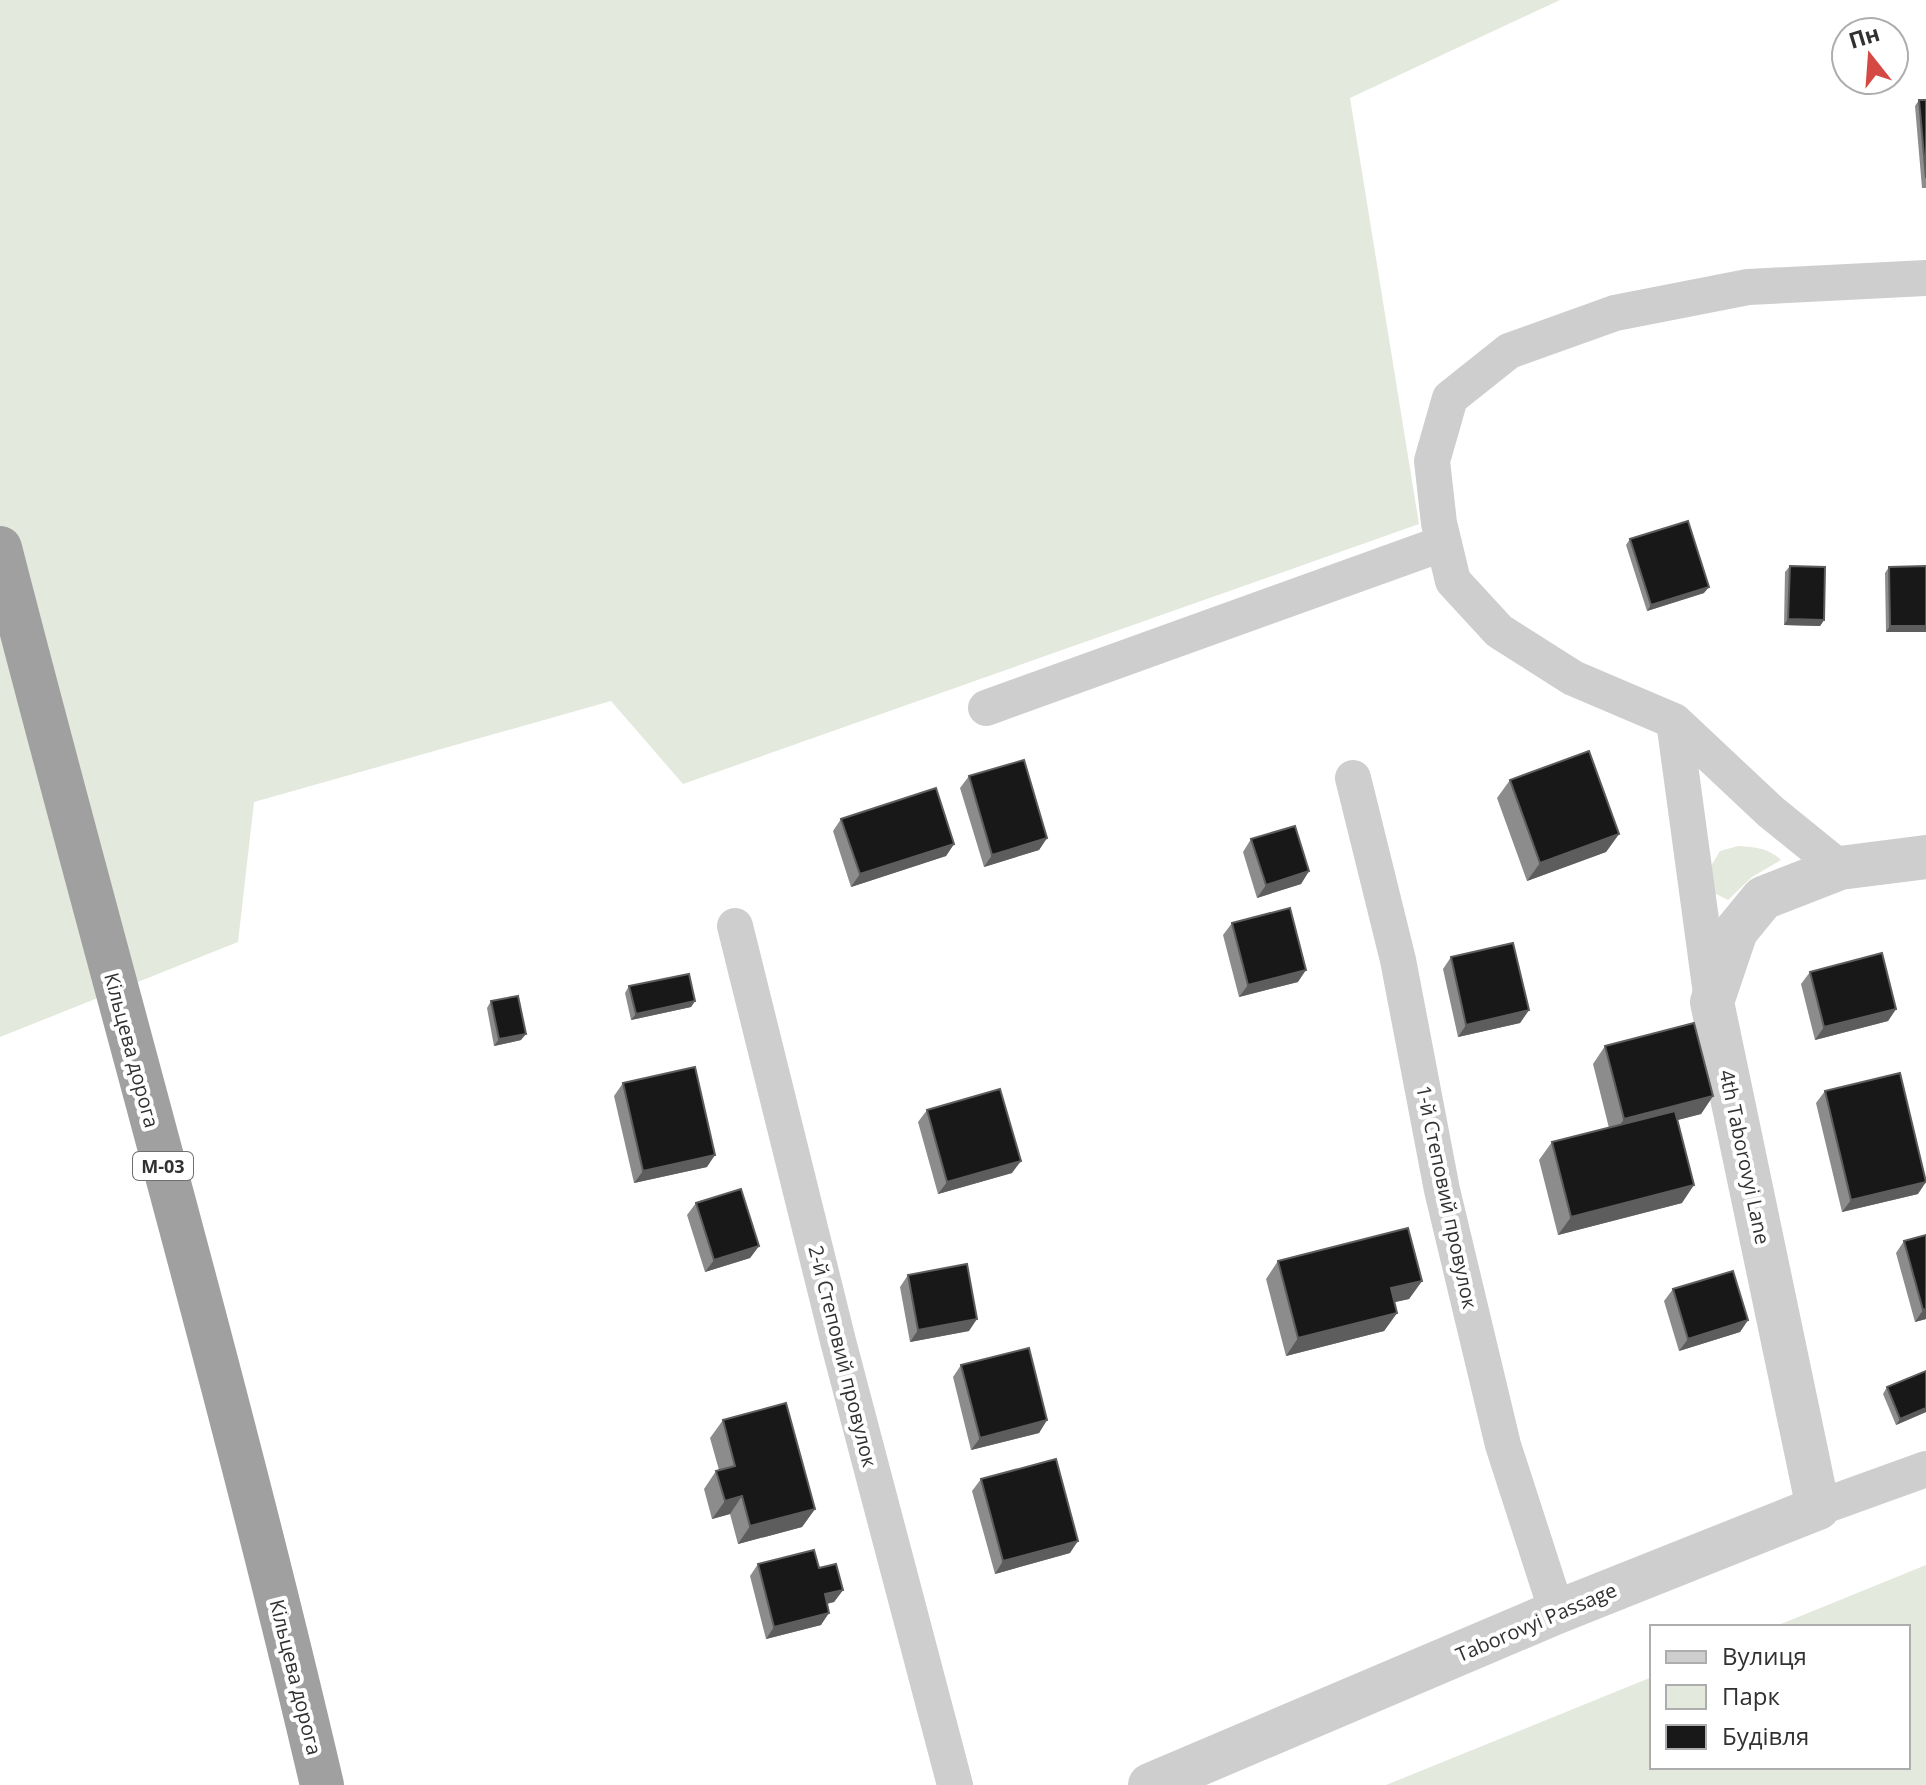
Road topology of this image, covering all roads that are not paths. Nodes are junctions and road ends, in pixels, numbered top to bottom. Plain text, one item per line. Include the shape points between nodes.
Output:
1 (1926, 278) edge
2 (1444, 543) junction
3 (0, 548) edge
4 (986, 708) dead end
5 (1674, 721) junction
6 (1353, 778) dead end
7 (1926, 857) edge
8 (1840, 868) junction
9 (735, 926) dead end
10 (1712, 1002) junction
11 (1926, 1469) edge
12 (1818, 1508) junction
13 (1557, 1612) junction
14 (322, 1785) edge
15 (955, 1785) edge
16 (1150, 1785) edge

1 - 2 street via 1748,287 1615,313 1509,351 1450,398 1432,461
2 - 4 street
2 - 5 street via 1453,581 1499,631 1573,678
3 - 14 highway, Кільцева дорога / М-03
5 - 8 street
5 - 10 street
6 - 13 street, 1-й Степовий провулок via 1503,1445
7 - 8 street
8 - 10 street via 1763,898 1736,931
9 - 15 street, 2-й Степовий провулок
10 - 12 street, 4th Taborovyi Lane
11 - 12 street, Taborovyi Passage
12 - 13 street, Taborovyi Passage
13 - 16 street, Taborovyi Passage

